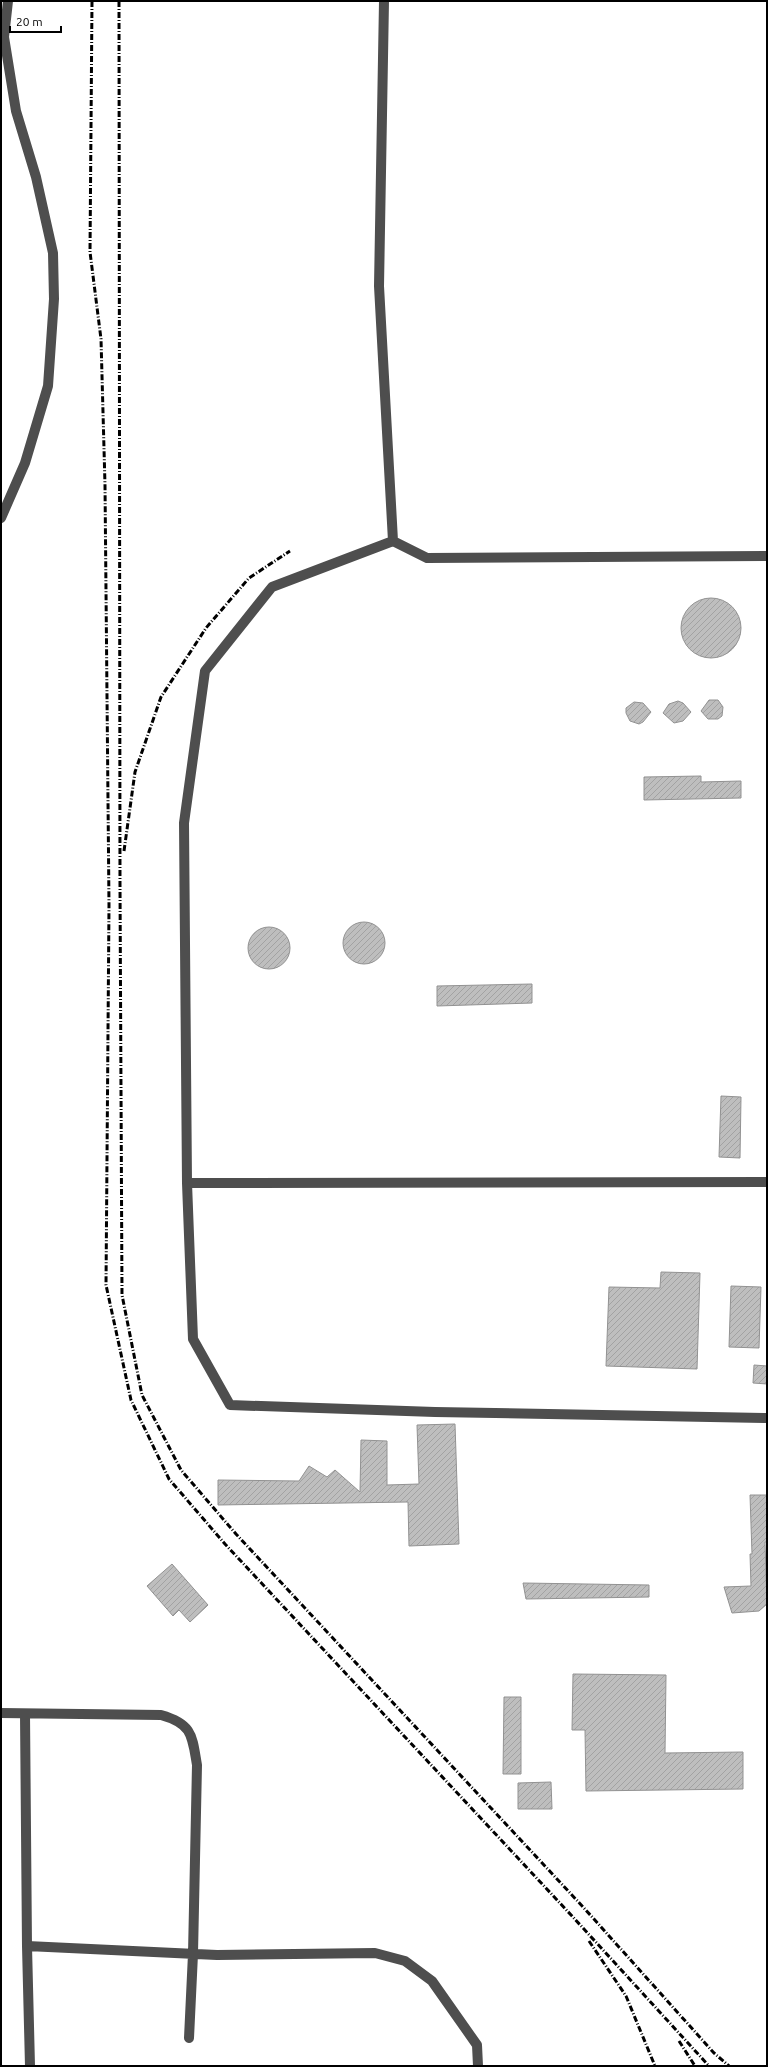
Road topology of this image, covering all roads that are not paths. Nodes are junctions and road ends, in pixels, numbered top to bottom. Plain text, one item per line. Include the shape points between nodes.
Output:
1 (8, 1) edge
2 (384, 1) edge
3 (1, 518) edge
4 (393, 541) junction
5 (767, 556) edge
6 (767, 1182) edge
7 (187, 1183) junction
8 (767, 1418) edge
9 (1, 1713) edge
10 (25, 1714) junction
11 (27, 1946) junction
12 (193, 1954) junction
13 (189, 2038) dead end
14 (30, 2066) edge
15 (478, 2066) edge

1 - 3 street via 4,37 16,111 36,178 53,253 54,299 48,386 25,463
2 - 4 street via 379,286
4 - 5 street via 427,558
4 - 7 street via 272,587 204,671 184,823
6 - 7 street
7 - 8 street via 193,1339 230,1405 435,1412
9 - 10 street
10 - 11 street
10 - 12 street via 161,1715 177,1720 192,1734 197,1765
11 - 12 street
11 - 14 street
12 - 13 street
12 - 15 street via 375,1953 405,1961 432,1981 478,2045

